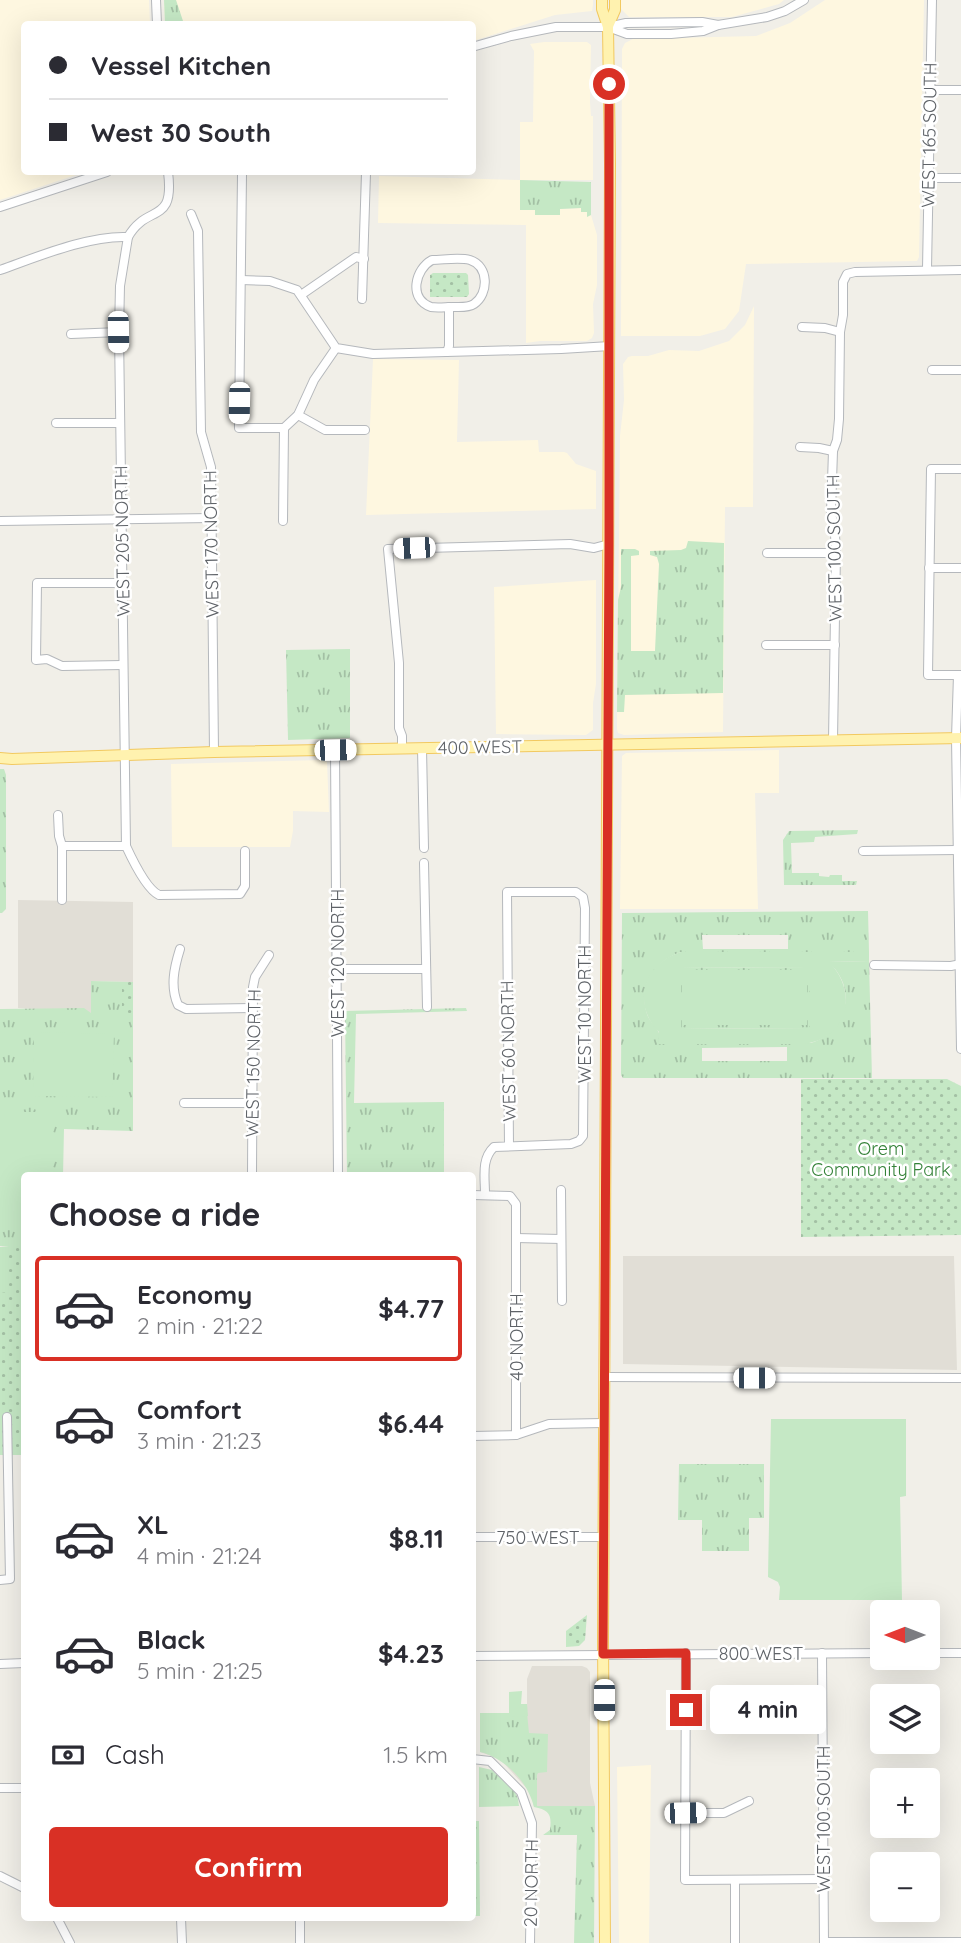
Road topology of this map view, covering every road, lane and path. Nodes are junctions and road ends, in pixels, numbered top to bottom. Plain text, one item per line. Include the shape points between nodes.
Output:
1 (156, 0) edge
2 (602, 0) edge
3 (615, 0) edge
4 (804, 0) edge
5 (932, 0) edge
6 (157, 21) edge
7 (608, 27) junction
8 (477, 46) edge
9 (930, 90) junction
10 (961, 90) edge
11 (98, 175) edge
12 (168, 175) edge
13 (242, 175) edge
14 (366, 175) edge
15 (929, 177) junction
16 (961, 178) edge
17 (0, 207) edge
18 (191, 214) dead end
19 (128, 237) junction
20 (364, 258) junction
21 (927, 269) junction
22 (0, 270) edge
23 (961, 270) edge
24 (241, 279) junction
25 (301, 295) junction
26 (362, 299) dead end
27 (449, 307) junction
28 (802, 327) dead end
29 (118, 332) junction
30 (840, 332) junction
31 (71, 334) dead end
32 (610, 346) junction
33 (336, 348) junction
34 (447, 352) junction
35 (932, 370) dead end
36 (961, 370) edge
37 (298, 415) junction
38 (55, 423) dead end
39 (120, 423) junction
40 (284, 428) junction
41 (365, 430) dead end
42 (800, 447) dead end
43 (833, 451) junction
44 (961, 469) edge
45 (211, 518) junction
46 (121, 519) junction
47 (0, 521) edge
48 (283, 521) dead end
49 (609, 544) junction
50 (767, 553) dead end
51 (836, 553) junction
52 (929, 568) junction
53 (961, 568) edge
54 (122, 583) junction
55 (766, 645) dead end
56 (835, 645) junction
57 (123, 665) junction
58 (959, 675) edge
59 (959, 738) edge
60 (834, 740) junction
61 (607, 744) junction
62 (402, 748) junction
63 (422, 748) junction
64 (335, 750) junction
65 (215, 752) junction
66 (125, 755) junction
67 (0, 758) edge
68 (58, 815) dead end
69 (62, 846) junction
70 (126, 846) junction
71 (424, 848) dead end
72 (958, 850) junction
73 (245, 851) dead end
74 (863, 851) dead end
75 (424, 863) dead end
76 (507, 892) joint
77 (62, 900) dead end
78 (180, 950) dead end
79 (269, 955) dead end
80 (960, 964) edge
81 (874, 965) dead end
82 (337, 969) junction
83 (426, 969) junction
84 (427, 1007) dead end
85 (252, 1008) junction
86 (961, 1049) edge
87 (184, 1103) dead end
88 (251, 1103) junction
89 (509, 1146) junction
90 (252, 1172) edge
91 (338, 1172) edge
92 (561, 1190) dead end
93 (485, 1194) junction
94 (476, 1195) edge
95 (516, 1238) junction
96 (561, 1239) junction
97 (562, 1301) dead end
98 (604, 1377) junction
99 (961, 1378) edge
100 (7, 1417) dead end
101 (603, 1423) junction
102 (516, 1435) junction
103 (476, 1436) edge
104 (4, 1498) edge
105 (476, 1537) edge
106 (603, 1537) junction
107 (0, 1580) edge
108 (686, 1653) junction
109 (822, 1653) junction
110 (870, 1653) edge
111 (940, 1653) edge
112 (961, 1653) edge
113 (603, 1654) junction
114 (476, 1656) edge
115 (21, 1663) edge
116 (0, 1664) edge
117 (476, 1759) edge
118 (0, 1788) edge
119 (21, 1788) edge
120 (749, 1801) dead end
121 (685, 1813) junction
122 (0, 1877) edge
123 (824, 1879) junction
124 (735, 1880) junction
125 (21, 1887) edge
126 (59, 1921) edge
127 (181, 1921) edge
128 (300, 1921) edge
129 (824, 1942) edge
130 (961, 1942) edge
131 (71, 1943) edge
132 (182, 1943) edge
133 (300, 1943) edge
134 (530, 1943) edge
135 (605, 1943) edge
136 (735, 1943) edge

1 - 6 street
2 - 7 main road
3 - 7 main road
4 - 7 street via 766,17 703,31 627,34
5 - 9 street, WEST 165 SOUTH
7 - 8 street via 547,28
7 - 32 main road
9 - 10 street
9 - 15 street, WEST 165 SOUTH
11 - 17 street
12 - 19 street via 167,204 135,225
13 - 24 street
14 - 20 street
15 - 16 street
15 - 21 street, WEST 165 SOUTH
18 - 45 street, WEST 170 NORTH via 198,231 201,432 211,467
19 - 22 street via 109,236
19 - 29 street, WEST 205 NORTH
20 - 25 street via 356,257
20 - 26 street
21 - 23 street
21 - 30 street, WEST 100 SOUTH via 847,274
24 - 25 street via 270,281
24 - 40 street via 239,428
25 - 33 street
27 - 27 street via 432,307 422,300 416,289 419,272 432,260 475,263 485,279 483,293 470,306
27 - 34 street
28 - 30 street
29 - 31 street
29 - 39 street, WEST 205 NORTH
30 - 43 street, WEST 100 SOUTH via 839,419
32 - 34 street
32 - 49 main road
33 - 34 street via 373,354
33 - 37 street
35 - 36 street
37 - 40 street
37 - 41 street via 326,430
38 - 39 street
39 - 46 street, WEST 205 NORTH
40 - 48 street
42 - 43 street
43 - 51 street, WEST 100 SOUTH via 831,512
44 - 52 street via 931,469
45 - 46 street
45 - 65 street, WEST 170 NORTH
46 - 47 street
46 - 54 street, WEST 205 NORTH
49 - 61 main road
49 - 62 street via 594,548 570,544 388,549
50 - 51 street
51 - 56 street, WEST 100 SOUTH
52 - 53 street
52 - 58 street via 928,675
54 - 57 street, WEST 205 NORTH
54 - 57 street via 37,583 36,660 62,666
55 - 56 street
56 - 60 street, WEST 100 SOUTH
57 - 66 street, WEST 205 NORTH
58 - 59 street
59 - 60 main road, 400 WEST
59 - 72 street
60 - 61 main road, 400 WEST
61 - 63 main road, 400 WEST
61 - 98 main road
62 - 63 main road, 400 WEST
62 - 64 main road, 400 WEST
63 - 71 street
64 - 65 main road, 400 WEST
64 - 82 street, WEST 120 NORTH
65 - 66 main road, 400 WEST
66 - 67 main road, 400 WEST
66 - 70 street, WEST 205 NORTH
68 - 69 street
69 - 70 street
69 - 77 street
70 - 73 street via 155,894 236,895 245,886
72 - 74 street
72 - 80 street
75 - 83 street
76 - 89 street, WEST 60 NORTH
76 - 89 street, WEST 10 NORTH via 572,891 581,894 585,914 583,1136 571,1144
78 - 85 street via 174,968 178,1006
79 - 85 street, WEST 150 NORTH via 254,976
80 - 81 street
80 - 86 street
82 - 83 street
82 - 91 street, WEST 120 NORTH
83 - 84 street
85 - 88 street, WEST 150 NORTH
87 - 88 street
88 - 90 street, WEST 150 NORTH
89 - 93 street, WEST 60 NORTH via 494,1147 487,1154
92 - 96 street
93 - 94 street
93 - 95 street, 40 NORTH via 510,1196 516,1204
95 - 96 street
95 - 102 street, 40 NORTH
96 - 97 street
98 - 99 street
98 - 101 main road
100 - 104 street
101 - 102 street via 550,1424
101 - 106 main road
102 - 103 street
104 - 107 street via 10,1579
105 - 106 street, 750 WEST
106 - 113 main road
108 - 109 street, 800 WEST
108 - 113 street, 800 WEST
108 - 121 street
109 - 110 street, 800 WEST
109 - 123 street, WEST 100 SOUTH
111 - 112 street
113 - 114 street, 800 WEST
113 - 135 main road
115 - 116 street
117 - 134 street, 20 NORTH via 490,1761 521,1792 531,1823
118 - 119 street
120 - 121 street via 724,1813
121 - 124 street via 685,1880
122 - 125 street
123 - 124 street
123 - 129 street, WEST 100 SOUTH
124 - 136 street
126 - 131 street
127 - 132 street
128 - 133 street
129 - 130 street

